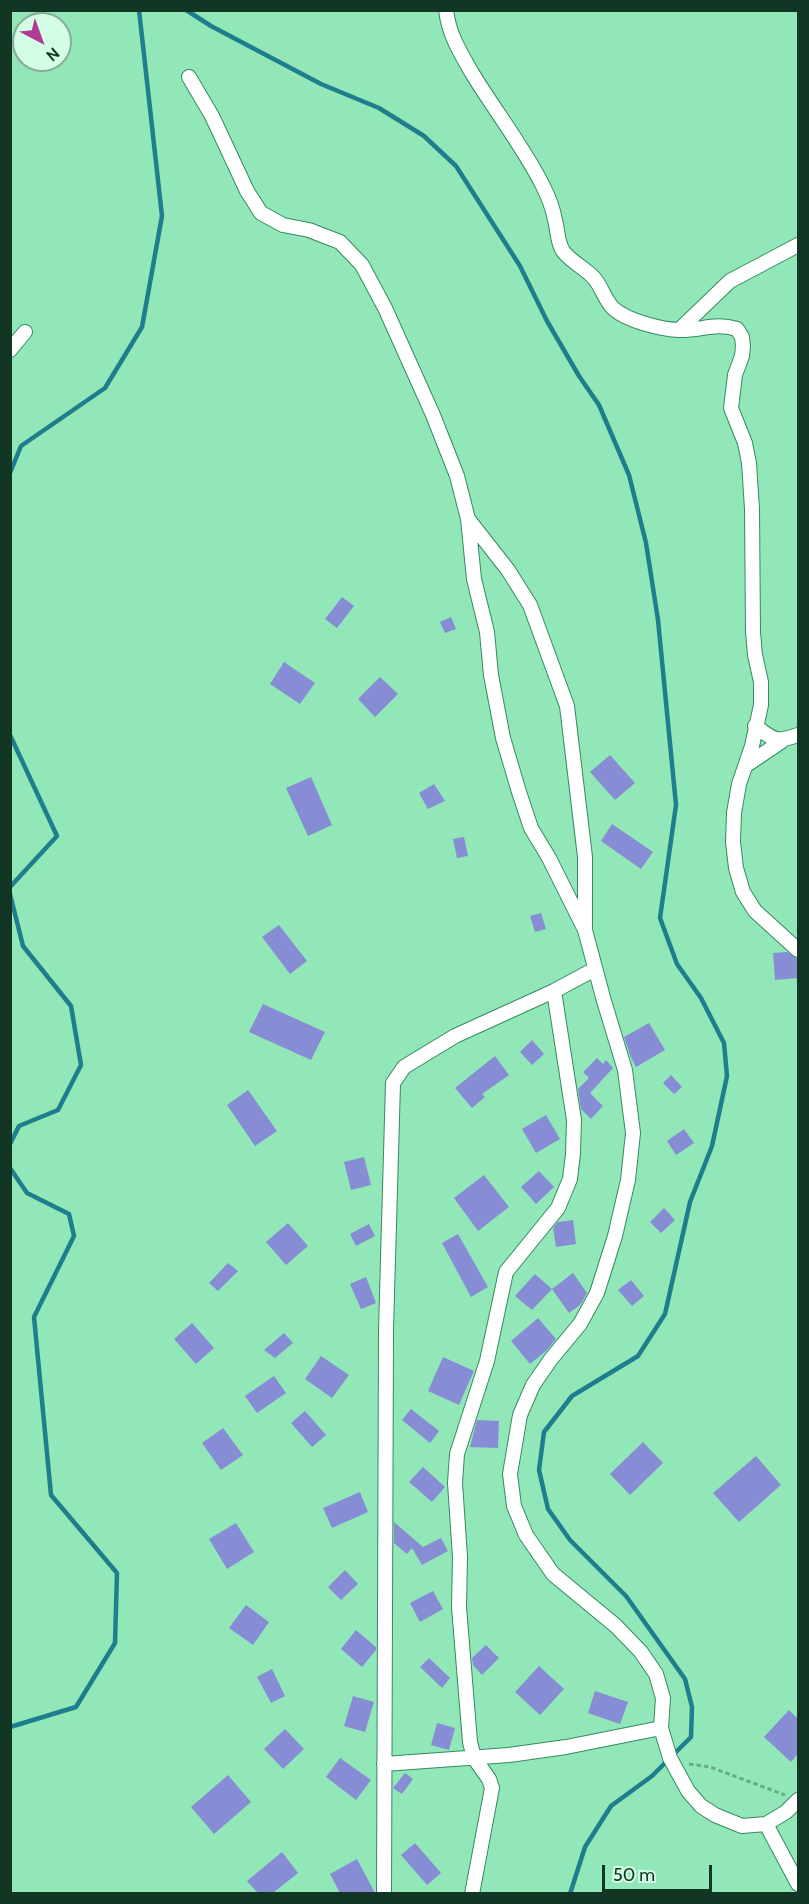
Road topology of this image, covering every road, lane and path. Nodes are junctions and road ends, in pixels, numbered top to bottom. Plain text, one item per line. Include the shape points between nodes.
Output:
1 (446, 10) edge
2 (189, 77) dead end
3 (798, 245) edge
4 (679, 330) junction
5 (25, 332) dead end
6 (10, 350) edge
7 (468, 519) junction
8 (755, 726) junction
9 (798, 735) edge
10 (782, 741) junction
11 (744, 766) junction
12 (585, 930) junction
13 (798, 950) edge
14 (595, 969) junction
15 (554, 991) junction
16 (662, 1728) junction
17 (474, 1758) junction
18 (672, 1761) junction
19 (384, 1764) junction
20 (793, 1798) edge
21 (766, 1824) junction
22 (798, 1884) edge
23 (384, 1893) edge
24 (472, 1893) edge

1 - 4 street via 458,47 544,188 564,253 594,278 614,309 638,322
2 - 7 street via 261,213 283,225 340,242 362,265 434,415
3 - 4 street via 730,281
4 - 8 street via 726,326 737,329 742,337 742,356 730,408 749,463 753,632 761,682
5 - 6 street
7 - 12 street via 474,579 506,749 531,828
7 - 12 street via 530,605 567,706 585,857
8 - 10 street
8 - 11 street
9 - 10 street
10 - 11 street
11 - 13 street via 734,813 736,868 755,911
12 - 14 street
14 - 15 street
14 - 16 street via 625,1070 633,1133 628,1180 597,1293 580,1324 533,1385 520,1415 510,1473 514,1506 526,1535 553,1574 616,1626 656,1674 663,1698
15 - 17 street via 574,1120 570,1179 558,1208 506,1272 487,1360 457,1454 459,1607
15 - 19 street via 447,1041 404,1067 393,1083 386,1330
16 - 17 street via 566,1747
16 - 18 street
17 - 19 street
17 - 24 street via 492,1788
18 - 20 path via 710,1767
18 - 21 street via 701,1806 742,1826
19 - 23 street
20 - 21 street via 786,1812
21 - 22 street

